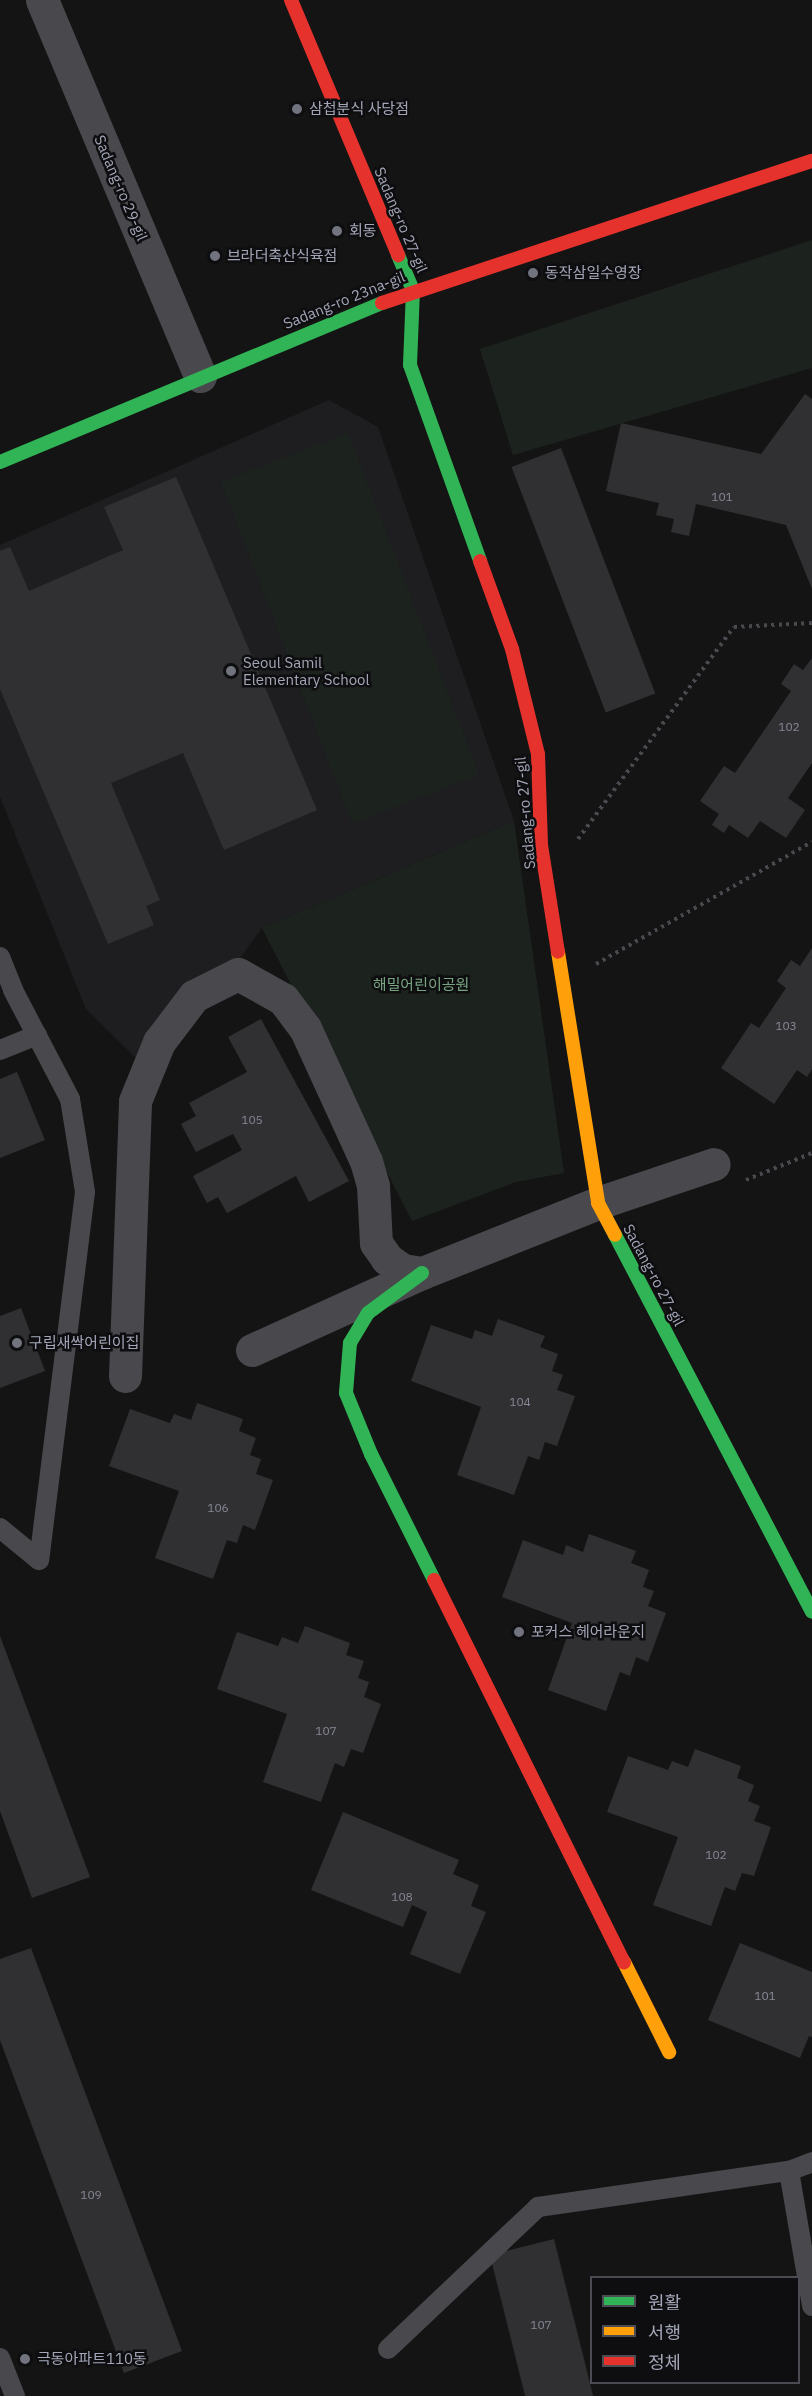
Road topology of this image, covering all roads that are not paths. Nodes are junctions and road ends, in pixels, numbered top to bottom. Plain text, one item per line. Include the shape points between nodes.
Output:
1 (42, 0) edge
2 (291, 0) edge
3 (812, 161) edge
4 (413, 290) junction
5 (200, 376) junction
6 (0, 462) edge
7 (0, 957) edge
8 (37, 1035) junction
9 (0, 1050) edge
10 (714, 1164) dead end
11 (598, 1203) junction
12 (422, 1273) junction
13 (252, 1350) dead end
14 (125, 1376) dead end
15 (0, 1528) edge
16 (812, 1612) edge
17 (669, 2052) dead end
18 (812, 2162) edge
19 (789, 2171) junction
20 (812, 2306) edge
21 (388, 2349) dead end
22 (0, 2358) edge
23 (15, 2396) edge

1 - 5 street, Sadang-ro 29-gil
2 - 4 street, Sadang-ro 27-gil
3 - 4 street, Sadang-ro 23na-gil
4 - 5 street, Sadang-ro 23na-gil
4 - 11 street, Sadang-ro 27-gil via 410,365 512,649 538,754 541,845
5 - 6 street, Sadang-ro 23na-gil
7 - 8 lane
8 - 9 lane
8 - 15 lane via 70,1099 85,1192 39,1560
10 - 11 street
11 - 12 street
11 - 16 street, Sadang-ro 27-gil
12 - 13 street
12 - 14 street via 403,1270 387,1259 376,1243 373,1186 366,1161 305,1028 283,999 238,974 194,996 159,1042 135,1101
12 - 17 street via 368,1313 350,1343 346,1393 376,1465
18 - 19 lane
19 - 20 lane
19 - 21 lane via 538,2207
22 - 23 lane

